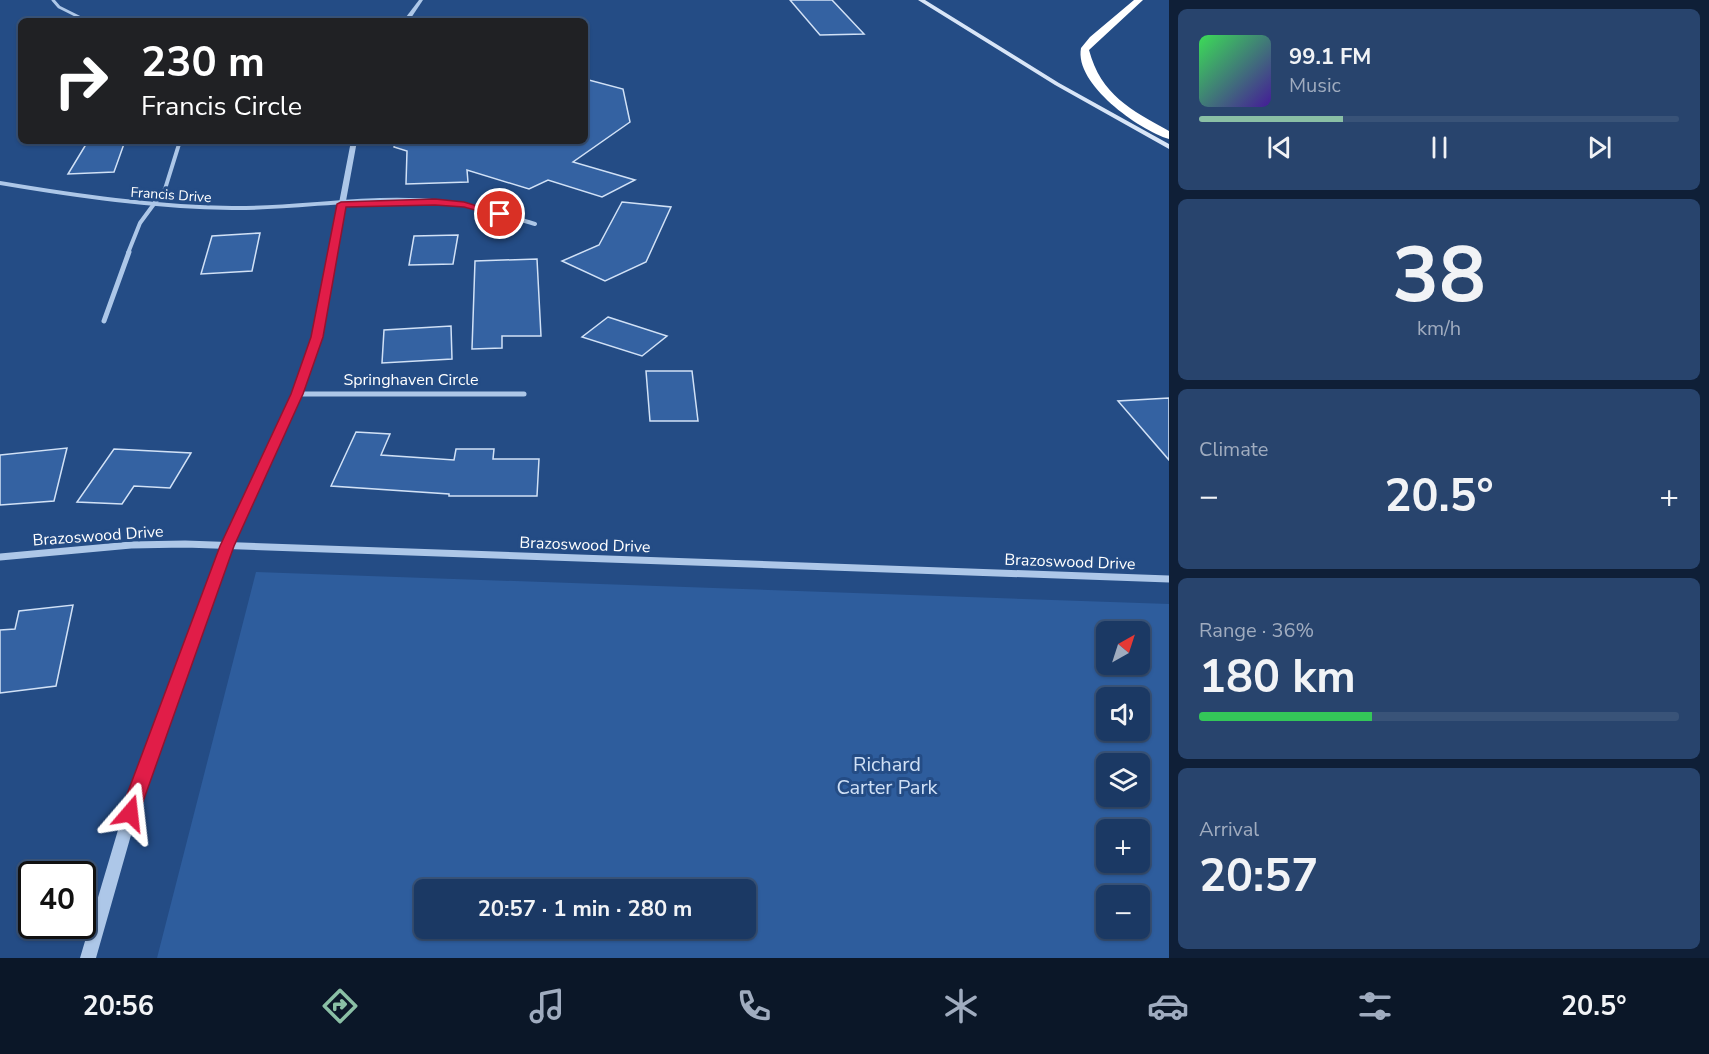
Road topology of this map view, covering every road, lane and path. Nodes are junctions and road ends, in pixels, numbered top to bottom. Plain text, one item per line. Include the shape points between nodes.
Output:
1 (53, 0) edge
2 (421, 0) edge
3 (921, 0) edge
4 (1139, 0) edge
5 (81, 18) edge
6 (408, 18) edge
7 (1169, 136) edge
8 (179, 144) edge
9 (353, 144) edge
10 (1169, 147) edge
11 (0, 183) edge
12 (341, 204) junction
13 (155, 205) junction
14 (535, 224) dead end
15 (104, 321) dead end
16 (297, 394) junction
17 (524, 394) dead end
18 (227, 546) junction
19 (0, 557) edge
20 (1169, 579) edge
21 (88, 958) edge

1 - 5 street
2 - 6 street
3 - 10 main road
4 - 7 highway via 1093,39 1084,50 1086,63 1107,96
8 - 13 street via 167,185
9 - 12 street
11 - 13 street, Francis Drive
12 - 13 street, Francis Drive via 264,208
12 - 14 street, Francis Drive via 411,201 464,205
12 - 16 street via 317,337
13 - 15 street via 143,215
16 - 17 street, Springhaven Circle
16 - 18 street
18 - 19 street, Brazoswood Drive via 131,545
18 - 20 street, Brazoswood Drive
18 - 21 street via 136,793

